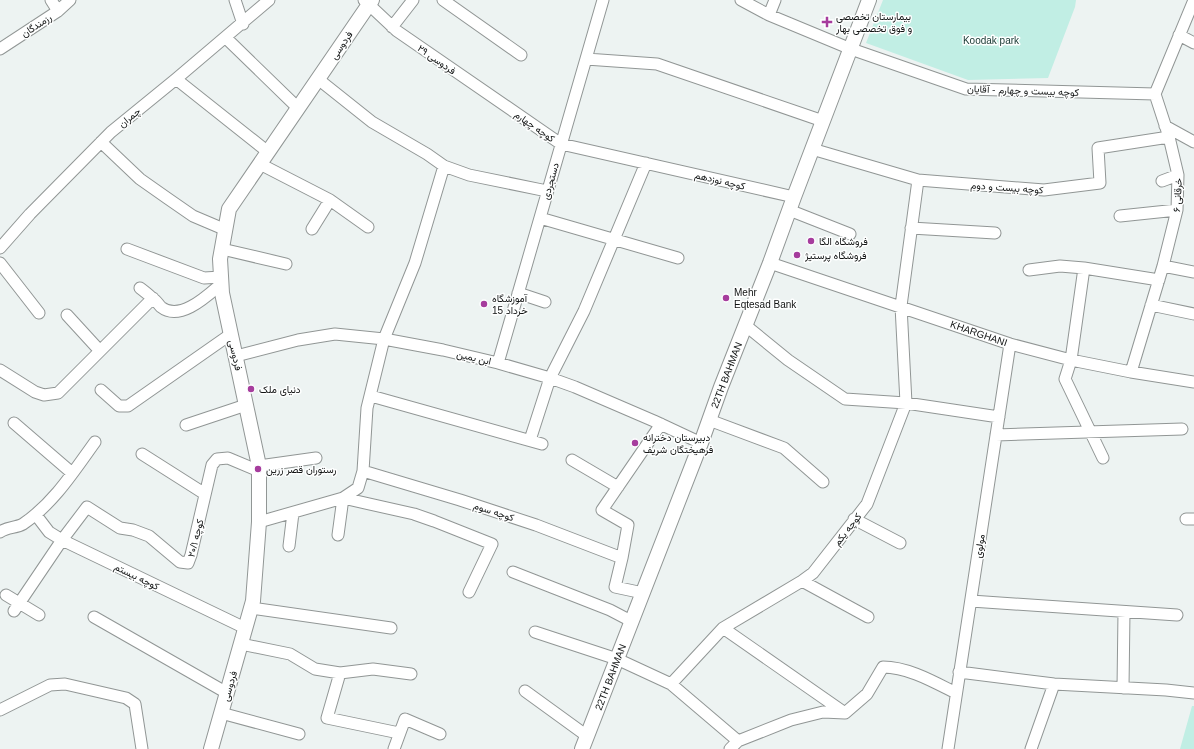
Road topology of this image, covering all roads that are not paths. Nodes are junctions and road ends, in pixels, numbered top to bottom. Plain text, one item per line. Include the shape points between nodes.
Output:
1 (51, 0) edge
2 (70, 0) edge
3 (235, 0) edge
4 (269, 0) edge
5 (413, 0) edge
6 (443, 0) edge
7 (603, 0) edge
8 (741, 0) edge
9 (775, 0) edge
10 (869, 0) edge
11 (1194, 0) edge
12 (368, 2) edge
13 (58, 11) junction
14 (769, 15) junction
15 (243, 24) junction
16 (392, 27) junction
17 (1179, 35) junction
18 (226, 38) junction
19 (1194, 43) edge
20 (0, 49) edge
21 (851, 49) junction
22 (521, 55) dead end
23 (586, 59) junction
24 (176, 79) junction
25 (318, 79) junction
26 (1155, 94) junction
27 (298, 108) junction
28 (510, 109) joint
29 (823, 121) junction
30 (1165, 126) junction
31 (1169, 137) junction
32 (101, 142) junction
33 (1194, 142) edge
34 (561, 144) junction
35 (812, 149) junction
36 (268, 152) junction
37 (646, 163) junction
38 (260, 164) junction
39 (444, 166) junction
40 (1178, 175) junction
41 (918, 180) junction
42 (1162, 181) dead end
43 (547, 192) junction
44 (794, 197) junction
45 (330, 200) junction
46 (789, 210) junction
47 (1177, 210) junction
48 (1120, 216) dead end
49 (540, 218) junction
50 (368, 227) dead end
51 (911, 228) junction
52 (312, 229) dead end
53 (226, 230) junction
54 (995, 233) dead end
55 (850, 234) dead end
56 (613, 240) junction
57 (0, 248) edge
58 (127, 249) dead end
59 (222, 249) junction
60 (678, 258) dead end
61 (770, 263) junction
62 (0, 264) edge
63 (286, 264) dead end
64 (1163, 266) junction
65 (1084, 268) junction
66 (1029, 270) dead end
67 (1194, 272) edge
68 (1159, 280) junction
69 (221, 281) junction
70 (140, 288) dead end
71 (518, 293) junction
72 (153, 298) junction
73 (545, 302) dead end
74 (1151, 305) junction
75 (901, 306) junction
76 (39, 313) dead end
77 (1194, 314) edge
78 (67, 315) dead end
79 (745, 325) junction
80 (231, 334) junction
81 (384, 339) junction
82 (1010, 344) junction
83 (100, 351) junction
84 (236, 356) junction
85 (1071, 360) junction
86 (498, 363) junction
87 (0, 370) edge
88 (1131, 372) junction
89 (550, 378) junction
90 (1194, 382) edge
91 (101, 390) dead end
92 (371, 396) junction
93 (906, 403) junction
94 (246, 405) junction
95 (999, 417) junction
96 (709, 420) junction
97 (14, 423) dead end
98 (186, 424) dead end
99 (661, 424) junction
100 (1182, 429) dead end
101 (1090, 432) junction
102 (996, 434) junction
103 (530, 440) junction
104 (95, 442) dead end
105 (701, 442) junction
106 (542, 444) dead end
107 (142, 454) dead end
108 (316, 458) dead end
109 (1103, 458) dead end
110 (572, 460) dead end
111 (259, 469) junction
112 (364, 471) junction
113 (72, 474) junction
114 (823, 482) dead end
115 (618, 487) junction
116 (205, 494) junction
117 (343, 498) junction
118 (293, 513) junction
119 (36, 515) junction
120 (854, 519) junction
121 (259, 522) junction
122 (0, 532) edge
123 (338, 535) dead end
124 (62, 540) junction
125 (900, 543) dead end
126 (289, 546) dead end
127 (622, 558) junction
128 (513, 572) dead end
129 (802, 581) junction
130 (468, 592) dead end
131 (643, 593) junction
132 (6, 595) dead end
133 (971, 601) junction
134 (16, 607) junction
135 (251, 608) junction
136 (1124, 612) junction
137 (39, 615) dead end
138 (1176, 615) dead end
139 (868, 616) dead end
140 (94, 617) dead end
141 (631, 621) junction
142 (245, 628) junction
143 (391, 628) dead end
144 (723, 628) junction
145 (534, 632) dead end
146 (241, 644) junction
147 (617, 659) junction
148 (959, 672) junction
149 (340, 673) junction
150 (411, 674) dead end
151 (671, 684) junction
152 (1054, 684) junction
153 (1123, 688) junction
154 (525, 691) dead end
155 (956, 692) junction
156 (1193, 692) edge
157 (227, 693) junction
158 (0, 710) edge
159 (221, 713) junction
160 (845, 713) junction
161 (399, 733) junction
162 (299, 734) dead end
163 (440, 734) dead end
164 (587, 736) junction
165 (738, 740) junction
166 (142, 749) edge
167 (211, 749) edge
168 (394, 749) edge
169 (582, 749) edge
170 (730, 749) edge
171 (948, 749) edge
172 (1031, 749) edge

1 - 13 street
2 - 13 street, رزمندگان
3 - 15 street
4 - 15 street, چمران
5 - 16 street
6 - 22 street
7 - 23 street, دستجردی
8 - 14 street, کوچه بیست و چهارم - آقایان
9 - 14 street
10 - 21 main road, 22TH BAHMAN
11 - 17 street
12 - 16 street, فردوسی ۲۹
12 - 25 main road, فردوسی
13 - 20 street, رزمندگان
14 - 21 street, کوچه بیست و چهارم - آقایان
15 - 18 street, چمران
16 - 28 street, فردوسی ۲۹
17 - 19 street
17 - 26 street
18 - 24 street, چمران
18 - 27 street
21 - 26 street, کوچه بیست و چهارم - آقایان via 966,89
21 - 29 main road, 22TH BAHMAN
23 - 29 street via 657,64
23 - 34 street, دستجردی
24 - 32 street, چمران
24 - 36 street
25 - 27 main road, فردوسی
25 - 39 street via 372,122
26 - 30 street, خرقانی ۶
27 - 36 main road, فردوسی
28 - 34 street, کوچه چهارم
29 - 35 main road, 22TH BAHMAN
30 - 31 street, خرقانی ۶
30 - 33 street
31 - 40 street, خرقانی ۶
31 - 41 street, کوچه بیست و دوم via 1098,148 1100,183 1044,190
32 - 53 street via 140,179 194,216
32 - 57 street, چمران
34 - 37 street, کوچه نوزدهم
34 - 43 street, دستجردی
35 - 41 street, کوچه بیست و دوم
35 - 44 main road, 22TH BAHMAN
36 - 38 main road, فردوسی
37 - 44 street, کوچه نوزدهم
37 - 56 street
38 - 45 street
38 - 53 main road, فردوسی via 229,209
39 - 43 street via 469,175
39 - 81 street via 415,263
40 - 42 street
40 - 47 street, خرقانی ۶
41 - 51 street, کوچه یکم
43 - 49 street, دستجردی
44 - 46 main road, 22TH BAHMAN
45 - 50 street
45 - 52 street
46 - 55 street
46 - 61 main road, 22TH BAHMAN
47 - 48 street
47 - 64 street, خرقانی ۶
49 - 56 street
49 - 71 street, دستجردی
51 - 54 street
51 - 75 street, کوچه یکم
53 - 59 main road, فردوسی
56 - 60 street
56 - 89 street via 584,311
58 - 69 street via 204,278
59 - 63 street
59 - 69 main road, فردوسی
61 - 75 street, KHARGHANI
61 - 79 main road, 22TH BAHMAN
62 - 76 street
64 - 67 street
64 - 68 street, خرقانی ۶
65 - 66 street via 1060,266
65 - 68 street
65 - 85 street
68 - 74 street, خرقانی ۶
69 - 72 street via 196,305 185,309 173,312 162,308
69 - 80 main road, فردوسی
70 - 72 street
71 - 73 street
71 - 86 street, دستجردی
72 - 83 street
74 - 77 street
74 - 88 street, خرقانی ۶
75 - 82 street, KHARGHANI
75 - 93 street, کوچه یکم
78 - 83 street
79 - 93 street via 788,360 844,399
79 - 96 main road, 22TH BAHMAN
80 - 84 main road, فردوسی
80 - 91 street via 128,406 119,406
81 - 84 street, ابن یمین via 335,334 298,340
81 - 86 street, ابن یمین
81 - 92 street
82 - 85 street, KHARGHANI
82 - 95 street, مولوی
83 - 87 street via 58,393 44,395 35,392
84 - 94 main road, فردوسی
85 - 88 street, KHARGHANI
85 - 101 street via 1065,379
86 - 89 street, ابن یمین
88 - 90 street, KHARGHANI
89 - 99 street, ابن یمین
89 - 103 street
92 - 103 street
92 - 112 street via 367,408
93 - 95 street
93 - 120 street, کوچه یکم via 867,504
94 - 98 street
94 - 111 main road, فردوسی
95 - 102 street, مولوی
96 - 105 main road, 22TH BAHMAN
96 - 114 street via 784,448
97 - 113 street
99 - 105 street, ابن یمین
99 - 115 street
100 - 101 street
101 - 102 street
101 - 109 street
102 - 133 street, مولوی
103 - 106 street
104 - 113 street
105 - 131 main road, 22TH BAHMAN
107 - 116 street
108 - 111 street
110 - 115 street
111 - 116 street, کوچه ۲۰/۱ via 228,458 217,459 212,465
111 - 121 main road, فردوسی
112 - 117 street via 358,488
112 - 127 street, کوچه سوم via 536,524
113 - 119 street via 51,501
115 - 127 street via 602,510 628,525
116 - 124 street, کوچه ۲۰/۱ via 188,563 180,562 149,536 120,528 87,507
117 - 118 street
117 - 123 street
117 - 130 street via 414,514 492,544
118 - 121 street
118 - 126 street
119 - 122 street via 21,525
119 - 124 street, کوچه بیستم via 49,532
120 - 125 street
120 - 129 street, کوچه یکم via 813,573
121 - 135 main road, فردوسی
124 - 134 street, کوچه ۲۰/۱
124 - 142 street, کوچه بیستم
127 - 131 street via 615,588
128 - 141 street via 610,610
129 - 139 street
129 - 144 street, کوچه یکم
131 - 141 main road, 22TH BAHMAN
132 - 134 street
133 - 136 street
133 - 148 street, مولوی
134 - 137 street
135 - 142 main road, فردوسی
135 - 143 street
136 - 138 street
136 - 153 street
140 - 157 street
141 - 147 main road, 22TH BAHMAN
142 - 146 main road, فردوسی
144 - 151 street, کوچه یکم
144 - 160 street
145 - 147 street
146 - 149 street via 290,654 315,669
146 - 157 main road, فردوسی
147 - 151 street
147 - 164 main road, 22TH BAHMAN
148 - 152 street
148 - 155 street, مولوی
149 - 150 street via 373,669
149 - 161 street via 327,718
151 - 165 street
152 - 153 street
152 - 172 street
153 - 156 street
154 - 164 street
155 - 160 street via 893,667 883,667 867,694
155 - 171 street, مولوی
157 - 159 main road, فردوسی
158 - 166 street via 50,685 65,684 126,698 135,704
159 - 162 street
159 - 167 main road, فردوسی
160 - 165 street via 823,712 791,720
161 - 163 street via 405,719
161 - 168 street
164 - 169 main road, 22TH BAHMAN
165 - 170 street

